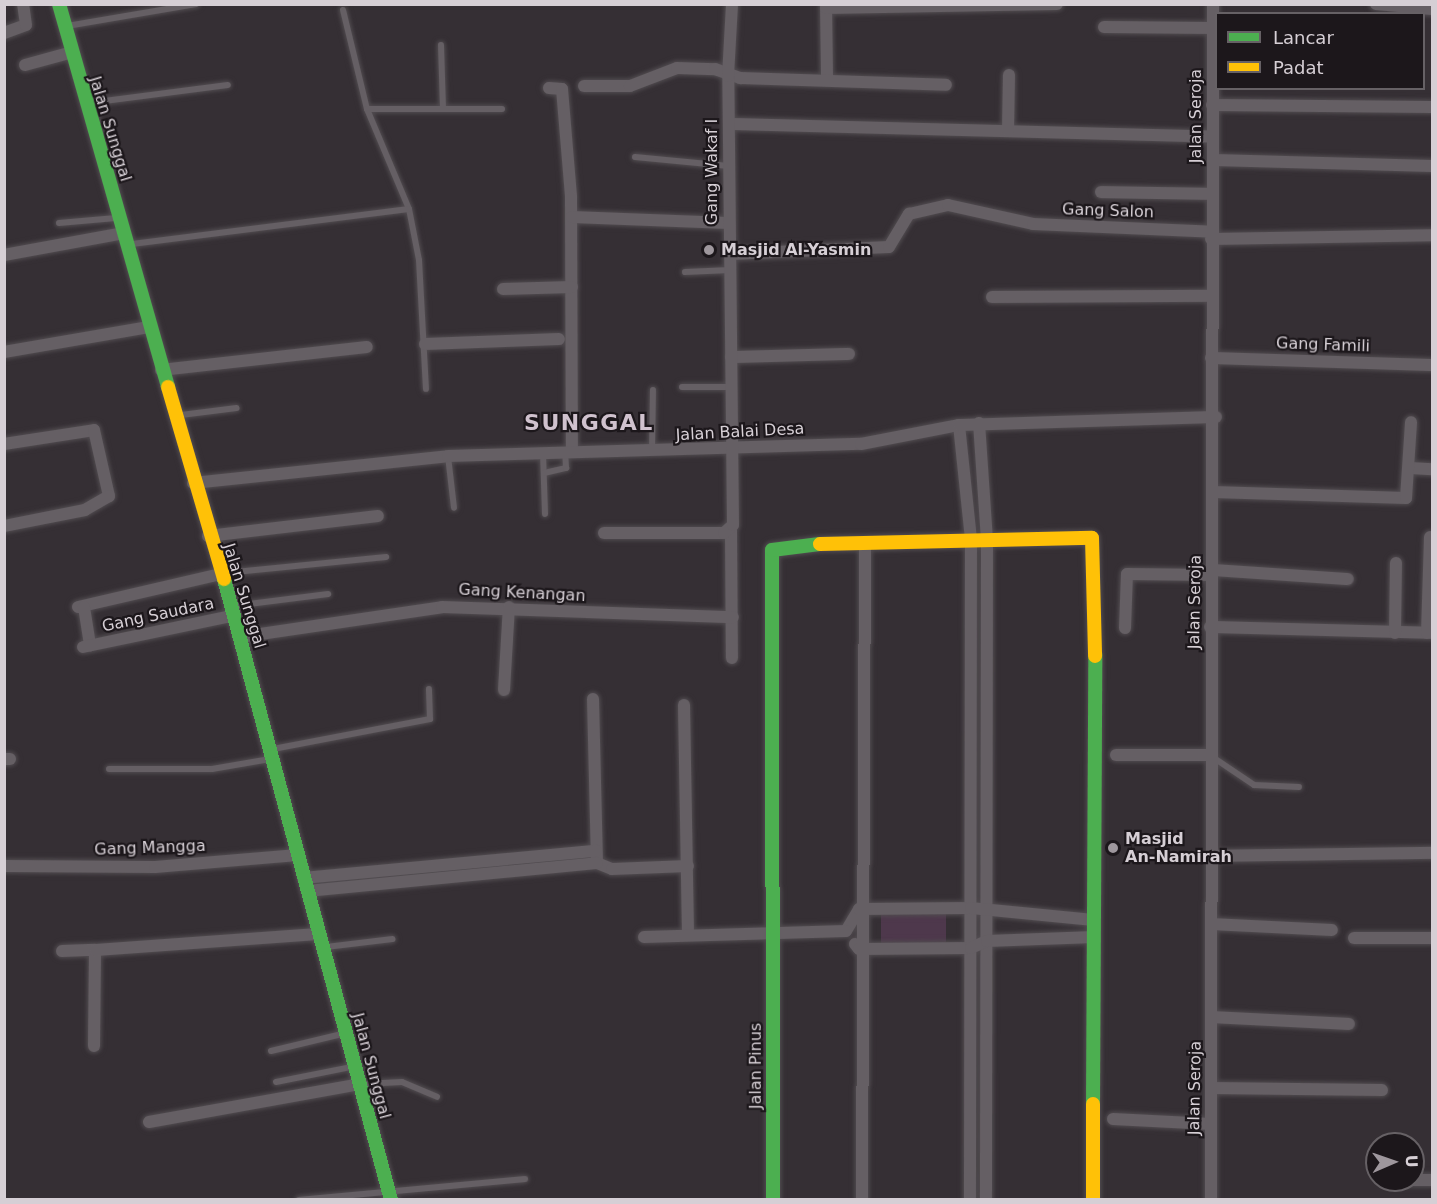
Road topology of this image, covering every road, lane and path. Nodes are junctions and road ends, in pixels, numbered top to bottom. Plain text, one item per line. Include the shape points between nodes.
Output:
1 (23, 4) edge
2 (59, 4) edge
3 (196, 4) edge
4 (732, 4) edge
5 (1057, 4) edge
6 (1213, 4) edge
7 (1376, 4) edge
8 (826, 6) edge
9 (912, 6) edge
10 (1432, 9) edge
11 (343, 10) dead end
12 (65, 27) junction
13 (1104, 27) dead end
14 (1213, 28) junction
15 (4, 33) edge
16 (441, 45) dead end
17 (69, 54) junction
18 (25, 64) dead end
19 (1009, 75) dead end
20 (728, 76) junction
21 (828, 80) junction
22 (228, 85) dead end
23 (946, 85) dead end
24 (584, 86) dead end
25 (549, 88) dead end
26 (86, 104) junction
27 (1212, 105) junction
28 (1432, 107) edge
29 (368, 109) junction
30 (443, 109) junction
31 (502, 109) dead end
32 (730, 124) junction
33 (1008, 131) junction
34 (1213, 137) junction
35 (635, 157) dead end
36 (1214, 160) junction
37 (729, 166) junction
38 (1432, 166) edge
39 (1101, 192) dead end
40 (1213, 194) junction
41 (409, 209) junction
42 (120, 217) junction
43 (572, 217) junction
44 (59, 223) dead end
45 (728, 223) junction
46 (1432, 235) edge
47 (1212, 236) junction
48 (126, 239) junction
49 (729, 254) junction
50 (4, 255) edge
51 (730, 270) junction
52 (685, 272) dead end
53 (573, 287) junction
54 (503, 289) dead end
55 (1211, 296) junction
56 (992, 297) dead end
57 (147, 323) junction
58 (559, 339) dead end
59 (425, 344) junction
60 (367, 347) dead end
61 (4, 352) edge
62 (849, 354) dead end
63 (731, 357) junction
64 (1212, 358) junction
65 (1432, 365) edge
66 (161, 370) junction
67 (682, 387) dead end
68 (732, 387) junction
69 (426, 389) dead end
70 (653, 390) dead end
71 (237, 408) dead end
72 (174, 416) junction
73 (1215, 417) junction
74 (1411, 422) dead end
75 (979, 423) junction
76 (959, 425) junction
77 (4, 444) edge
78 (734, 448) junction
79 (568, 450) junction
80 (543, 452) junction
81 (652, 452) junction
82 (448, 456) junction
83 (1410, 468) junction
84 (1432, 470) edge
85 (544, 473) junction
86 (193, 483) junction
87 (1213, 492) junction
88 (454, 508) dead end
89 (545, 514) dead end
90 (378, 516) dead end
91 (4, 526) edge
92 (731, 530) junction
93 (604, 533) dead end
94 (208, 536) junction
95 (1430, 537) dead end
96 (987, 539) junction
97 (971, 540) junction
98 (865, 544) junction
99 (386, 557) dead end
100 (1396, 563) dead end
101 (1212, 573) junction
102 (221, 574) junction
103 (1348, 579) dead end
104 (328, 594) dead end
105 (509, 607) junction
106 (232, 611) junction
107 (733, 617) junction
108 (1210, 627) junction
109 (1125, 628) dead end
110 (1395, 633) junction
111 (1430, 633) edge
112 (240, 637) junction
113 (732, 658) dead end
114 (429, 689) dead end
115 (504, 690) dead end
116 (593, 699) dead end
117 (684, 705) dead end
118 (984, 721) junction
119 (970, 722) junction
120 (269, 755) junction
121 (1116, 755) dead end
122 (1210, 755) junction
123 (109, 769) dead end
124 (1299, 787) dead end
125 (1432, 853) edge
126 (297, 855) junction
127 (1211, 856) junction
128 (597, 857) junction
129 (4, 866) edge
130 (688, 866) junction
131 (305, 885) junction
132 (971, 908) junction
133 (859, 909) junction
134 (987, 913) junction
135 (1094, 920) junction
136 (1211, 924) junction
137 (1332, 930) dead end
138 (846, 931) junction
139 (773, 933) junction
140 (688, 934) junction
141 (644, 937) dead end
142 (1094, 937) junction
143 (1354, 938) dead end
144 (1432, 938) edge
145 (393, 939) dead end
146 (320, 941) junction
147 (987, 941) junction
148 (971, 948) junction
149 (859, 949) junction
150 (95, 950) junction
151 (62, 951) dead end
152 (1212, 1017) junction
153 (1348, 1024) dead end
154 (346, 1034) junction
155 (94, 1046) dead end
156 (271, 1051) dead end
157 (355, 1066) junction
158 (276, 1082) dead end
159 (360, 1084) junction
160 (1211, 1088) junction
161 (1382, 1090) dead end
162 (437, 1097) dead end
163 (1113, 1119) dead end
164 (149, 1122) dead end
165 (1211, 1124) junction
166 (970, 1164) junction
167 (985, 1164) junction
168 (525, 1179) dead end
169 (389, 1194) edge
170 (355, 1197) edge
171 (299, 1200) edge
172 (773, 1200) edge
173 (862, 1200) edge
174 (970, 1200) edge
175 (986, 1200) edge
176 (1093, 1200) edge
177 (1211, 1200) edge

1 - 15 street via 26,25
2 - 12 street, Jalan Sunggal
3 - 12 lane
4 - 20 street, Gang Wakaf I
5 - 9 street
6 - 14 street, Jalan Seroja
7 - 10 street
8 - 9 street
8 - 21 street
11 - 29 lane
12 - 17 street, Jalan Sunggal
13 - 14 street
14 - 27 street, Jalan Seroja
16 - 30 lane
17 - 18 street
17 - 26 street, Jalan Sunggal
19 - 33 street
20 - 21 street
20 - 24 street via 715,69 678,68 630,86
20 - 32 street, Gang Wakaf I
21 - 23 street
22 - 26 lane
25 - 43 street via 562,89
26 - 42 street, Jalan Sunggal
27 - 28 street
27 - 34 street, Jalan Seroja
29 - 30 lane
29 - 41 lane
30 - 31 lane
32 - 33 street
32 - 37 street, Gang Wakaf I
33 - 34 street
34 - 36 street, Jalan Seroja
35 - 37 lane
36 - 38 street
36 - 40 street, Jalan Seroja
37 - 45 street, Gang Wakaf I
39 - 40 street
40 - 47 street, Jalan Seroja
41 - 48 lane
41 - 59 lane via 419,260
42 - 44 lane
42 - 48 street, Jalan Sunggal
43 - 45 street
43 - 53 street
45 - 49 street, Gang Wakaf I
46 - 47 street, Gang Salon
47 - 49 street, Gang Salon via 1033,224 968,206 938,206 906,216 889,247
47 - 55 street, Jalan Seroja
48 - 50 street
48 - 57 street, Jalan Sunggal
49 - 51 street, Gang Wakaf I
51 - 52 lane
51 - 63 street, Gang Wakaf I
53 - 54 street
53 - 79 street
55 - 56 street
55 - 64 street, Jalan Seroja
57 - 61 street
57 - 66 street, Jalan Sunggal
58 - 59 street
59 - 69 lane
60 - 66 street
62 - 63 street
63 - 68 street, Gang Wakaf I
64 - 65 street, Gang Famili
64 - 73 street, Jalan Seroja
66 - 72 street, Jalan Sunggal
67 - 68 lane
68 - 78 street, Gang Wakaf I
70 - 81 lane
71 - 72 lane
72 - 86 street, Jalan Sunggal
73 - 75 street, Jalan Balai Desa
73 - 87 street, Jalan Seroja
74 - 83 street
75 - 76 street, Jalan Balai Desa
75 - 96 street
76 - 78 street, Jalan Balai Desa via 861,444
76 - 97 street
77 - 91 street via 94,430 109,496 85,510
78 - 81 street, Jalan Balai Desa
78 - 92 street, Gang Wakaf I
79 - 80 street, Jalan Balai Desa
79 - 81 street, Jalan Balai Desa
79 - 85 lane via 566,468
80 - 82 street, Jalan Balai Desa
80 - 85 lane
82 - 86 street, Jalan Balai Desa
82 - 88 lane
83 - 84 street
83 - 87 street via 1405,498
85 - 89 lane
86 - 94 street, Jalan Sunggal
87 - 101 street, Jalan Seroja
90 - 94 street
92 - 93 street via 644,537
92 - 107 street, Gang Wakaf I
94 - 102 street, Jalan Sunggal
95 - 111 street
96 - 97 street, Jalan Pinus
96 - 118 street
96 - 135 street, Jalan Pinus via 1084,536 1096,543
97 - 98 street, Jalan Pinus
97 - 119 street
98 - 133 street
98 - 139 street, Jalan Pinus via 778,545 771,553
99 - 102 lane
100 - 110 street
101 - 103 street
101 - 108 street, Jalan Seroja
101 - 109 street via 1127,574 1123,580
102 - 106 street, Jalan Sunggal
102 - 106 street, Gang Saudara via 81,607 86,647
104 - 106 lane
105 - 107 street, Gang Kenangan
105 - 112 street, Gang Kenangan via 442,607
105 - 115 street
106 - 112 street, Jalan Sunggal
107 - 113 street, Gang Wakaf I
108 - 110 street
108 - 122 street, Jalan Seroja
110 - 111 street
112 - 120 street, Jalan Sunggal
114 - 120 lane via 430,720
116 - 128 street
117 - 130 street
118 - 119 street
118 - 134 street
119 - 132 street
120 - 123 lane via 212,769
120 - 126 street, Jalan Sunggal
121 - 122 street
122 - 124 lane via 1254,785
122 - 127 street, Jalan Seroja
125 - 127 street
126 - 129 street, Gang Mangga via 155,867
126 - 131 street, Jalan Sunggal
127 - 136 street, Jalan Seroja
128 - 130 street via 612,869
128 - 131 street
130 - 140 street
131 - 146 street, Jalan Sunggal
132 - 133 street
132 - 134 street
132 - 148 street
133 - 138 street
133 - 149 street
134 - 135 street
134 - 147 street
135 - 142 street
136 - 137 street
136 - 152 street, Jalan Seroja
138 - 139 street
138 - 149 street
139 - 140 street
139 - 172 street, Jalan Pinus
140 - 141 street
142 - 147 street
142 - 176 street
143 - 144 street
145 - 146 lane
146 - 150 street
146 - 154 street, Jalan Sunggal
147 - 148 street
147 - 167 street
148 - 149 street
148 - 166 street
149 - 173 street
150 - 151 street
150 - 155 street
152 - 153 street
152 - 160 street, Jalan Seroja
154 - 156 lane
154 - 157 street, Jalan Sunggal
157 - 158 lane
157 - 159 street, Jalan Sunggal
159 - 162 lane via 402,1082
159 - 164 street
159 - 169 street, Jalan Sunggal
160 - 161 street
160 - 165 street, Jalan Seroja
163 - 165 street
165 - 177 street, Jalan Seroja
166 - 167 street
166 - 174 street
167 - 175 street
168 - 169 lane
169 - 170 lane
170 - 171 lane

